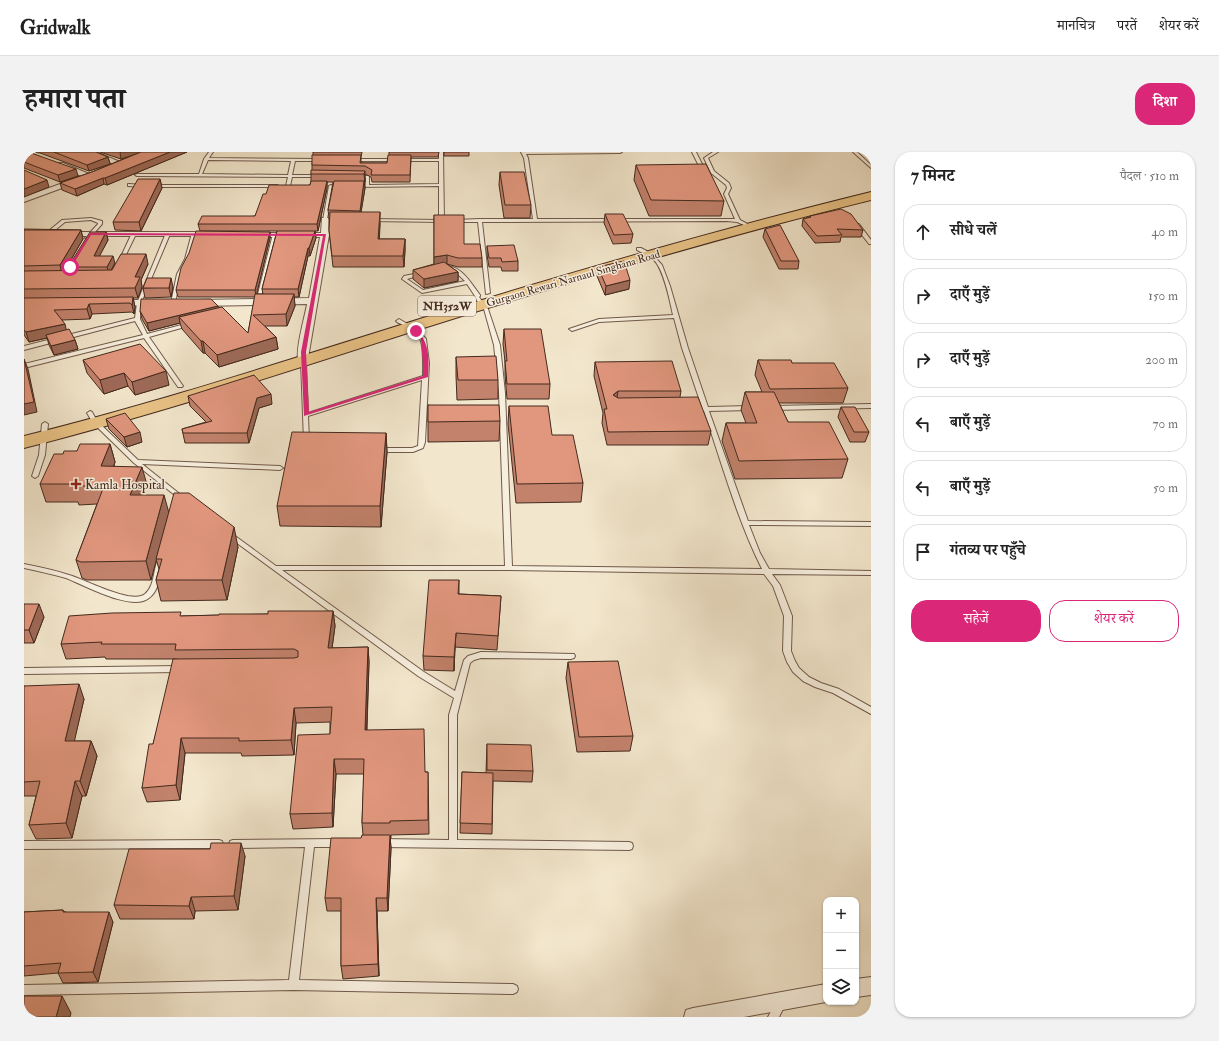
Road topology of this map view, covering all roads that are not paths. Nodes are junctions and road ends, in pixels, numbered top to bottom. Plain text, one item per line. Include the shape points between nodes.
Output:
1 (90, 152) edge
2 (211, 152) edge
3 (441, 152) edge
4 (523, 152) edge
5 (620, 152) edge
6 (694, 152) edge
7 (716, 152) edge
8 (855, 152) edge
9 (206, 159) junction
10 (293, 160) junction
11 (324, 160) edge
12 (347, 160) edge
13 (441, 160) junction
14 (49, 161) edge
15 (871, 167) edge
16 (108, 169) edge
17 (137, 175) dead end
18 (200, 175) junction
19 (290, 176) junction
20 (327, 176) edge
21 (350, 176) edge
22 (707, 179) edge
23 (442, 185) junction
24 (129, 186) dead end
25 (288, 186) junction
26 (295, 186) edge
27 (324, 186) edge
28 (331, 186) junction
29 (339, 186) edge
30 (353, 186) edge
31 (367, 186) junction
32 (871, 189) edge
33 (24, 194) edge
34 (871, 196) edge
35 (28, 198) edge
36 (834, 204) junction
37 (724, 213) edge
38 (852, 219) edge
39 (325, 220) junction
40 (340, 220) edge
41 (364, 220) edge
42 (480, 220) junction
43 (535, 220) junction
44 (442, 221) junction
45 (739, 222) junction
46 (43, 234) joint
47 (90, 234) junction
48 (134, 234) junction
49 (168, 234) junction
50 (194, 234) junction
51 (223, 234) edge
52 (246, 234) edge
53 (275, 235) junction
54 (325, 235) junction
55 (871, 243) edge
56 (83, 244) edge
57 (645, 252) junction
58 (118, 268) edge
59 (435, 270) edge
60 (428, 272) edge
61 (467, 282) junction
62 (481, 298) junction
63 (314, 301) junction
64 (106, 302) edge
65 (258, 302) junction
66 (139, 303) junction
67 (181, 303) junction
68 (676, 316) junction
69 (137, 319) junction
70 (197, 323) edge
71 (405, 324) junction
72 (572, 329) dead end
73 (146, 336) junction
74 (24, 348) edge
75 (303, 357) junction
76 (24, 366) edge
77 (425, 377) junction
78 (180, 386) junction
79 (871, 406) edge
80 (760, 408) edge
81 (768, 408) edge
82 (697, 409) edge
83 (705, 409) junction
84 (306, 415) junction
85 (93, 417) junction
86 (24, 430) edge
87 (44, 431) junction
88 (24, 442) edge
89 (307, 448) edge
90 (373, 450) edge
91 (136, 462) junction
92 (280, 468) dead end
93 (35, 476) dead end
94 (190, 504) edge
95 (745, 523) junction
96 (871, 524) edge
97 (224, 531) edge
98 (163, 554) edge
99 (24, 566) edge
100 (274, 568) junction
101 (509, 568) junction
102 (766, 570) junction
103 (871, 573) edge
104 (571, 656) dead end
105 (192, 669) edge
106 (24, 671) edge
107 (457, 696) junction
108 (871, 711) edge
109 (310, 843) junction
110 (350, 843) edge
111 (374, 843) edge
112 (453, 843) junction
113 (24, 845) edge
114 (629, 846) dead end
115 (293, 985) junction
116 (871, 986) edge
117 (859, 988) edge
118 (513, 989) dead end
119 (24, 990) edge
120 (823, 994) edge
121 (782, 1001) junction
122 (693, 1017) edge
123 (773, 1017) edge

1 - 16 street via 124,163
2 - 9 lane
3 - 13 lane
4 - 5 lane
4 - 43 lane
6 - 22 lane
7 - 45 lane via 706,158 712,172 728,184 726,194
8 - 15 lane
9 - 10 lane
9 - 18 lane
10 - 11 lane
10 - 19 lane
12 - 13 lane
13 - 23 lane
14 - 35 street via 93,175 56,185
17 - 18 lane
18 - 19 lane
19 - 20 lane
19 - 25 lane
21 - 31 lane via 368,176
23 - 31 lane
23 - 44 lane
24 - 25 lane
25 - 26 lane
27 - 28 lane
28 - 29 lane
28 - 39 lane
30 - 31 lane
32 - 36 highway, NH352W
33 - 35 street
34 - 36 highway, Gurgaon Rewari Narnaul Singhana Road / NH352W
36 - 45 highway, Gurgaon Rewari Narnaul Singhana Road / NH352W
37 - 45 lane
38 - 55 lane
39 - 40 lane
39 - 54 street
41 - 44 lane
42 - 43 lane
42 - 44 lane
42 - 62 lane
43 - 45 lane
45 - 57 highway, Gurgaon Rewari Narnaul Singhana Road / NH352W
46 - 47 street
46 - 47 lane via 64,221 91,219 100,222
47 - 48 street
47 - 56 lane
48 - 49 street
48 - 58 lane
49 - 50 street
49 - 66 lane
50 - 51 street
50 - 67 lane via 179,274
52 - 53 street
53 - 54 street
53 - 65 lane
54 - 63 street
57 - 62 highway, Gurgaon Rewari Narnaul Singhana Road / NH352W via 563,279
57 - 68 lane via 660,265
59 - 61 lane via 448,267 455,269
60 - 61 lane via 404,279 422,292
61 - 62 lane
62 - 71 highway, Gurgaon Rewari Narnaul Singhana Road / NH352W
62 - 101 lane via 497,345 502,393
63 - 65 street
63 - 75 street
64 - 66 street
65 - 67 street
66 - 67 street
66 - 69 lane
68 - 72 lane via 604,321
68 - 83 lane
69 - 73 lane
69 - 74 lane
70 - 73 lane
71 - 75 highway, Gurgaon Rewari Narnaul Singhana Road / NH352W
71 - 77 lane via 423,339
73 - 76 lane
73 - 78 lane
75 - 78 highway, NH352W
75 - 84 lane
75 - 85 highway, Gurgaon Rewari Narnaul Singhana Road / NH352W
77 - 84 lane
77 - 90 lane via 421,447 413,450
78 - 85 highway, NH352W
79 - 81 lane
80 - 83 lane
82 - 83 lane
83 - 95 lane
84 - 89 lane
85 - 87 highway, Gurgaon Rewari Narnaul Singhana Road / NH352W
85 - 91 lane
86 - 87 highway, NH352W
87 - 88 highway, Gurgaon Rewari Narnaul Singhana Road / NH352W
87 - 93 lane via 42,455
91 - 92 lane
91 - 94 lane via 178,499
95 - 96 lane
95 - 102 lane
97 - 100 lane
98 - 99 lane via 151,592 144,598 133,599 111,594 45,570
100 - 101 lane
100 - 107 lane via 421,674
101 - 102 lane
102 - 103 lane
102 - 108 lane via 776,585 788,616 787,651 796,670 806,679 836,691
104 - 107 lane via 482,655 471,658 467,662
105 - 106 lane
107 - 112 lane via 452,730
109 - 110 lane
109 - 113 lane
109 - 115 lane
111 - 112 lane
112 - 114 lane
115 - 118 lane
115 - 119 lane
116 - 117 street
120 - 121 street
121 - 122 street
121 - 123 lane

